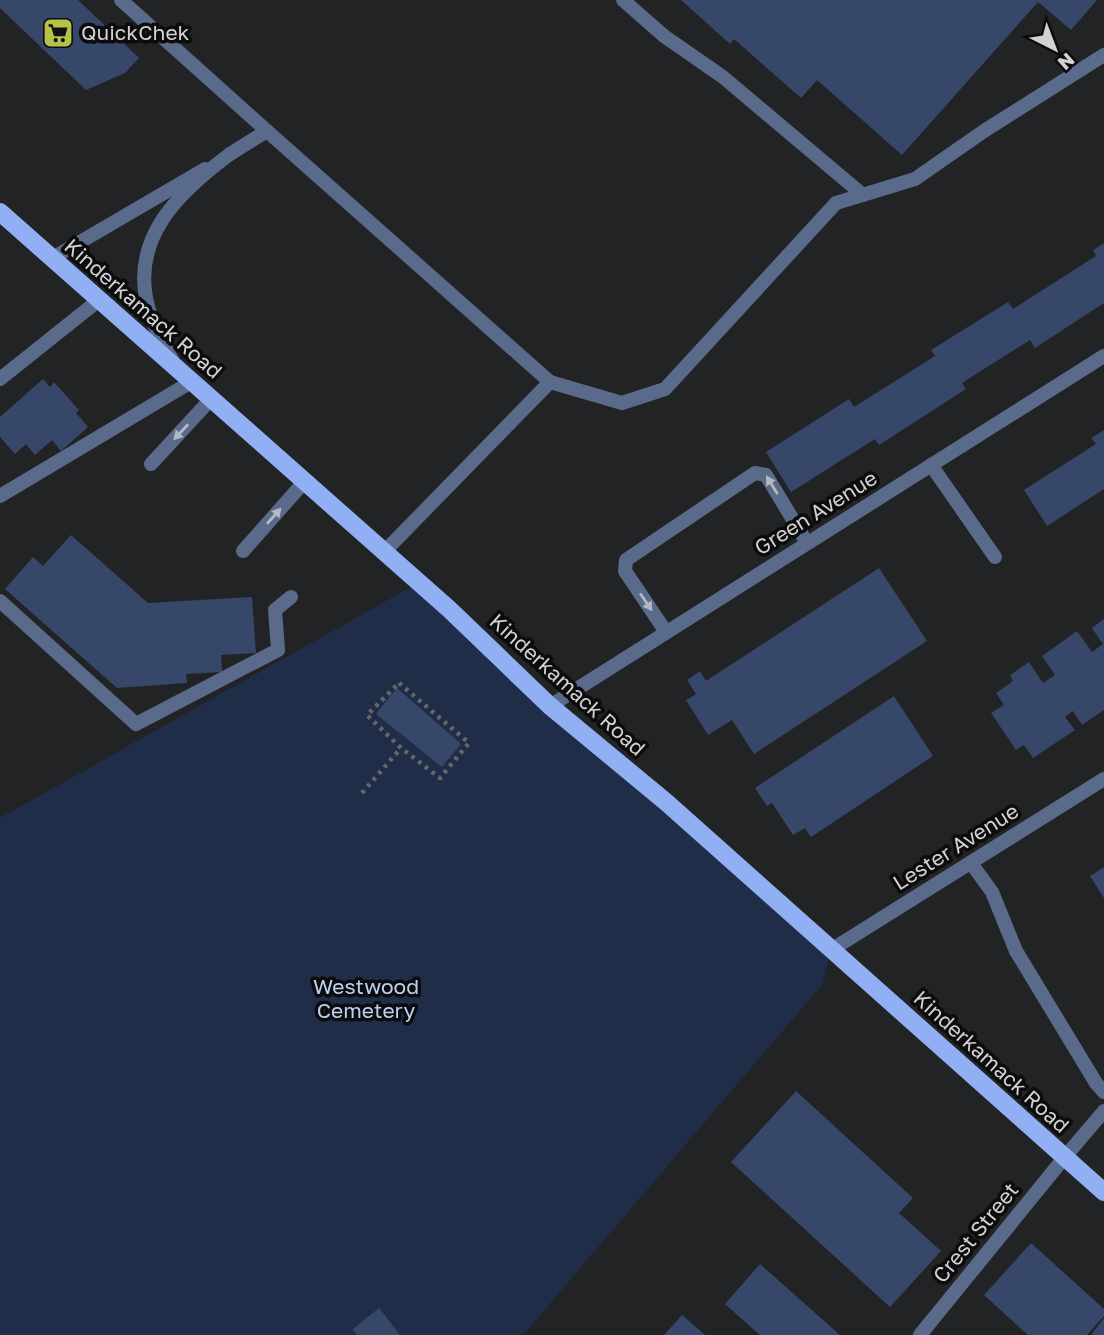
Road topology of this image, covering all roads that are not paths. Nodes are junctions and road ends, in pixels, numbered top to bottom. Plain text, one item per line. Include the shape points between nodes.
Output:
1 (121, 0) edge
2 (623, 0) edge
3 (1104, 55) edge
4 (267, 131) junction
5 (230, 154) junction
6 (863, 195) junction
7 (0, 212) edge
8 (51, 258) junction
9 (99, 300) junction
10 (1104, 356) edge
11 (177, 369) junction
12 (0, 379) edge
13 (191, 382) junction
14 (550, 382) junction
15 (211, 399) junction
16 (150, 464) dead end
17 (931, 465) junction
18 (305, 481) junction
19 (0, 496) edge
20 (807, 543) junction
21 (243, 551) dead end
22 (384, 552) junction
23 (995, 557) dead end
24 (291, 597) dead end
25 (0, 601) edge
26 (666, 632) junction
27 (550, 706) junction
28 (1104, 779) edge
29 (971, 863) junction
30 (831, 950) junction
31 (1104, 1092) edge
32 (1104, 1111) edge
33 (1064, 1158) junction
34 (1104, 1192) edge
35 (920, 1335) edge

1 - 4 street
2 - 6 street
3 - 6 street via 915,179
4 - 5 street
4 - 14 street
5 - 8 street
5 - 11 street via 177,198 159,223 147,259 144,286 149,312
6 - 14 street via 836,203 665,389 622,403
7 - 8 main road, Kinderkamack Road
8 - 9 main road, Kinderkamack Road
9 - 11 main road, Kinderkamack Road
9 - 12 street
10 - 17 street, Green Avenue
11 - 13 main road, Kinderkamack Road
13 - 15 main road, Kinderkamack Road
13 - 19 street
14 - 22 street
15 -> 16 street
15 - 18 main road, Kinderkamack Road
17 - 20 street, Green Avenue
17 - 23 street
21 -> 18 street
18 - 22 main road, Kinderkamack Road
20 - 26 street, Green Avenue
20 -> 26 street via 766,475 755,473 626,559 625,571
22 - 27 main road, Kinderkamack Road
24 - 25 street via 275,610 278,650 136,724
26 - 27 street, Green Avenue
27 - 30 main road, Kinderkamack Road via 666,802
28 - 29 street, Lester Avenue
29 - 30 street, Lester Avenue
29 - 31 street via 992,892 1016,951
30 - 33 main road, Kinderkamack Road
32 - 33 street, Crest Street
33 - 34 main road, Kinderkamack Road
33 - 35 street, Crest Street

